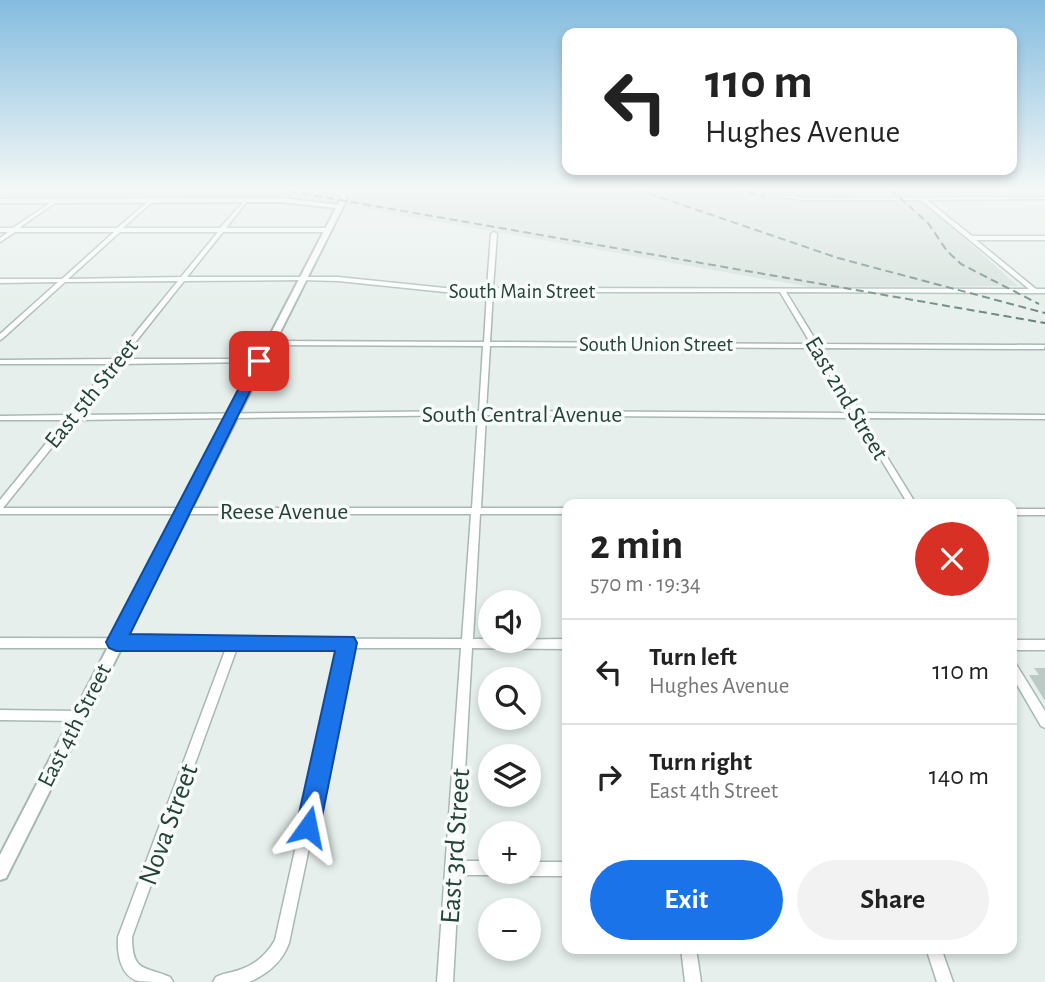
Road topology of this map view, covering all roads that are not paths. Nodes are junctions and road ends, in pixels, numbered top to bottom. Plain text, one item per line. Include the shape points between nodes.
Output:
1 (494, 234) dead end
2 (113, 235) edge
3 (218, 235) edge
4 (324, 235) edge
5 (967, 235) edge
6 (971, 238) junction
7 (1045, 239) edge
8 (301, 278) junction
9 (63, 280) junction
10 (182, 280) junction
11 (0, 281) edge
12 (489, 290) junction
13 (782, 291) junction
14 (1035, 291) junction
15 (1045, 291) edge
16 (0, 338) edge
17 (268, 343) junction
18 (486, 343) junction
19 (816, 346) junction
20 (1044, 346) edge
21 (259, 361) junction
22 (0, 362) edge
23 (117, 362) junction
24 (232, 413) junction
25 (482, 413) junction
26 (859, 417) junction
27 (1045, 417) edge
28 (0, 418) edge
29 (71, 418) junction
30 (909, 499) edge
31 (0, 508) edge
32 (183, 510) junction
33 (475, 511) junction
34 (562, 511) edge
35 (1017, 512) edge
36 (1045, 512) edge
37 (116, 642) junction
38 (0, 643) edge
39 (233, 643) junction
40 (347, 643) junction
41 (467, 644) junction
42 (562, 644) edge
43 (1017, 645) edge
44 (1045, 645) edge
45 (1017, 675) edge
46 (0, 715) edge
47 (78, 716) junction
48 (1045, 722) edge
49 (452, 868) junction
50 (478, 868) edge
51 (541, 869) edge
52 (562, 869) edge
53 (1, 870) edge
54 (689, 954) edge
55 (935, 954) edge
56 (165, 982) edge
57 (221, 982) edge
58 (445, 982) edge
59 (693, 982) edge
60 (945, 982) edge

1 - 12 street, East 3rd Street
2 - 9 street
3 - 10 street
4 - 8 street, East 4th Street
5 - 6 street
6 - 7 street
6 - 14 street
8 - 10 street, South Main Street
8 - 12 street, South Main Street
8 - 17 street, East 4th Street
9 - 10 street, South Main Street
9 - 11 street, South Main Street
9 - 16 street
10 - 23 street, East 5th Street
12 - 13 street, South Main Street
12 - 18 street, East 3rd Street
13 - 14 street, South Main Street
13 - 19 street, East 2nd Street
14 - 15 street, South Main Street
17 - 18 street, South Union Street
17 - 21 street, East 4th Street
18 - 19 street, South Union Street
18 - 25 street, East 3rd Street
19 - 20 street, South Union Street
19 - 26 street, East 2nd Street
21 - 23 street
21 - 24 street, East 4th Street
22 - 23 street
23 - 29 street, East 5th Street
24 - 25 street, South Central Avenue
24 - 29 street, South Central Avenue
24 - 32 street, East 4th Street
25 - 26 street, South Central Avenue
25 - 33 street, East 3rd Street
26 - 27 street, South Central Avenue
26 - 30 street, East 2nd Street
28 - 29 street, South Central Avenue
29 - 31 street, East 5th Street
31 - 32 street, Reese Avenue
32 - 33 street, Reese Avenue
32 - 37 street, East 4th Street
33 - 34 street, Reese Avenue
33 - 41 street, East 3rd Street
35 - 36 street
37 - 38 street
37 - 39 street
37 - 47 street, East 4th Street
39 - 40 street
39 - 56 street, Nova Street via 125,937 123,952 134,974
40 - 41 street
40 - 57 street via 282,943 276,955 253,975
41 - 42 street
41 - 49 street, East 3rd Street
43 - 44 street
45 - 48 street
46 - 47 street
47 - 53 street, East 4th Street
49 - 50 street
49 - 58 street, East 3rd Street
51 - 52 street
54 - 59 street
55 - 60 street

